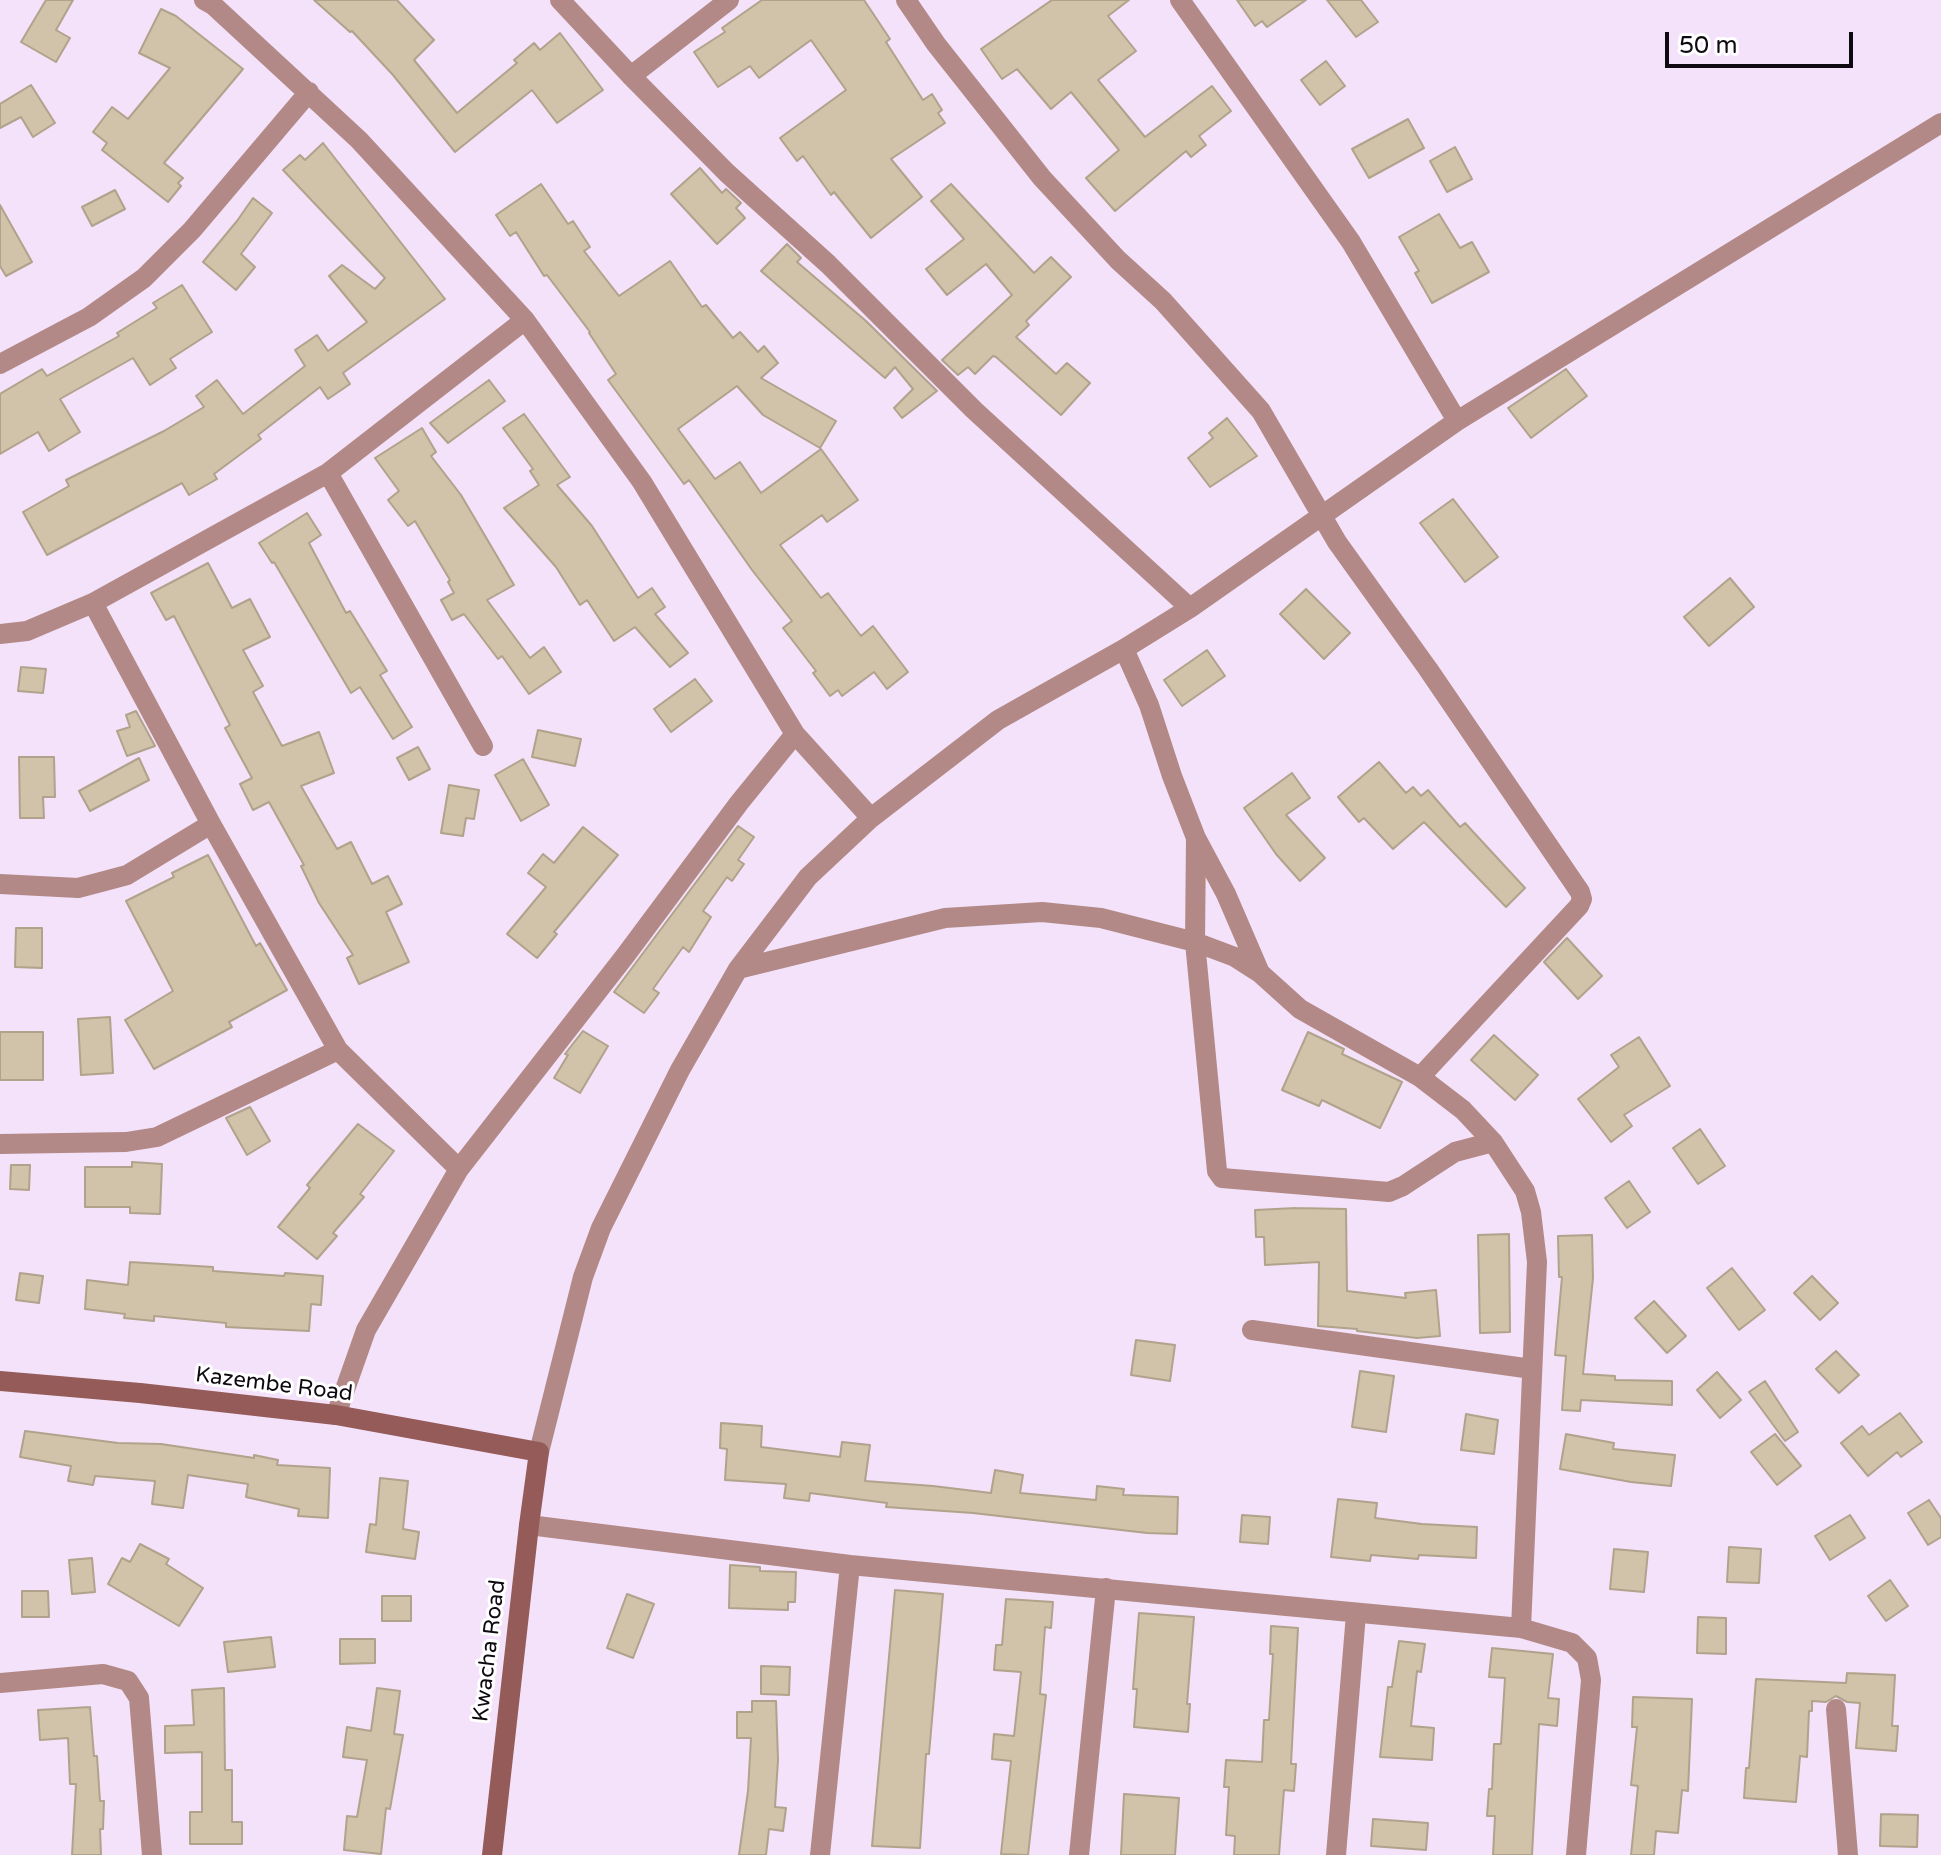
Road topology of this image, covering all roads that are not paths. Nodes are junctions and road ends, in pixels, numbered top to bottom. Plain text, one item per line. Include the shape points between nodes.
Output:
1 (204, 0) edge
2 (560, 0) edge
3 (729, 0) edge
4 (906, 0) edge
5 (1180, 0) edge
6 (631, 76) junction
7 (309, 92) junction
8 (1941, 123) edge
9 (525, 320) junction
10 (0, 364) edge
11 (1457, 421) junction
12 (328, 473) junction
13 (1323, 515) junction
14 (93, 603) junction
15 (1190, 608) junction
16 (0, 634) edge
17 (1124, 649) junction
18 (795, 734) junction
19 (483, 746) dead end
20 (871, 818) junction
21 (211, 824) junction
22 (1196, 838) junction
23 (0, 884) edge
24 (1195, 942) junction
25 (738, 969) junction
26 (1260, 973) junction
27 (338, 1050) junction
28 (1420, 1077) junction
29 (1493, 1142) junction
30 (0, 1144) edge
31 (459, 1169) junction
32 (1252, 1330) dead end
33 (1532, 1369) junction
34 (0, 1381) edge
35 (336, 1415) junction
36 (539, 1452) junction
37 (529, 1525) junction
38 (850, 1565) junction
39 (1106, 1588) junction
40 (1356, 1614) junction
41 (1521, 1628) junction
42 (0, 1683) edge
43 (1836, 1709) dead end
44 (152, 1855) edge
45 (492, 1855) edge
46 (820, 1855) edge
47 (1079, 1855) edge
48 (1336, 1855) edge
49 (1576, 1855) edge
50 (1848, 1855) edge

1 - 7 street
2 - 6 street
3 - 6 street
4 - 13 street via 1042,178 1261,411
5 - 11 street via 1351,242
6 - 15 street via 974,410
7 - 9 street
7 - 10 street via 192,230 144,278 89,317
8 - 11 street
9 - 12 street
9 - 18 street via 642,482
11 - 13 street
12 - 14 street
12 - 19 street
13 - 15 street
13 - 28 street via 1582,899
14 - 16 street via 27,631
14 - 21 street
15 - 17 street
17 - 20 street via 998,720
17 - 22 street
18 - 20 street
18 - 31 street
20 - 25 street via 808,877
21 - 23 street via 127,875 78,888
21 - 27 street
22 - 24 street
22 - 26 street
24 - 25 street via 1101,918 1042,912 945,918
24 - 26 street
24 - 29 street via 1217,1171 1222,1178 1389,1192 1455,1152
25 - 36 street via 680,1070 601,1228 583,1277
26 - 28 street via 1300,1009
27 - 30 street via 157,1137
27 - 31 street
28 - 29 street
29 - 33 street via 1525,1191 1531,1212 1537,1262
31 - 35 street via 366,1330
32 - 33 street
33 - 41 street
34 - 35 main road, Kazembe Road
35 - 36 main road, Kazembe Road
36 - 37 main road, Kwacha Road
37 - 38 street
37 - 45 main road, Kwacha Road
38 - 39 street
38 - 46 street
39 - 40 street
39 - 47 street
40 - 41 street
40 - 48 street
41 - 49 street via 1572,1643 1587,1658 1591,1680
42 - 44 street via 103,1674 128,1681 139,1698
43 - 50 street

